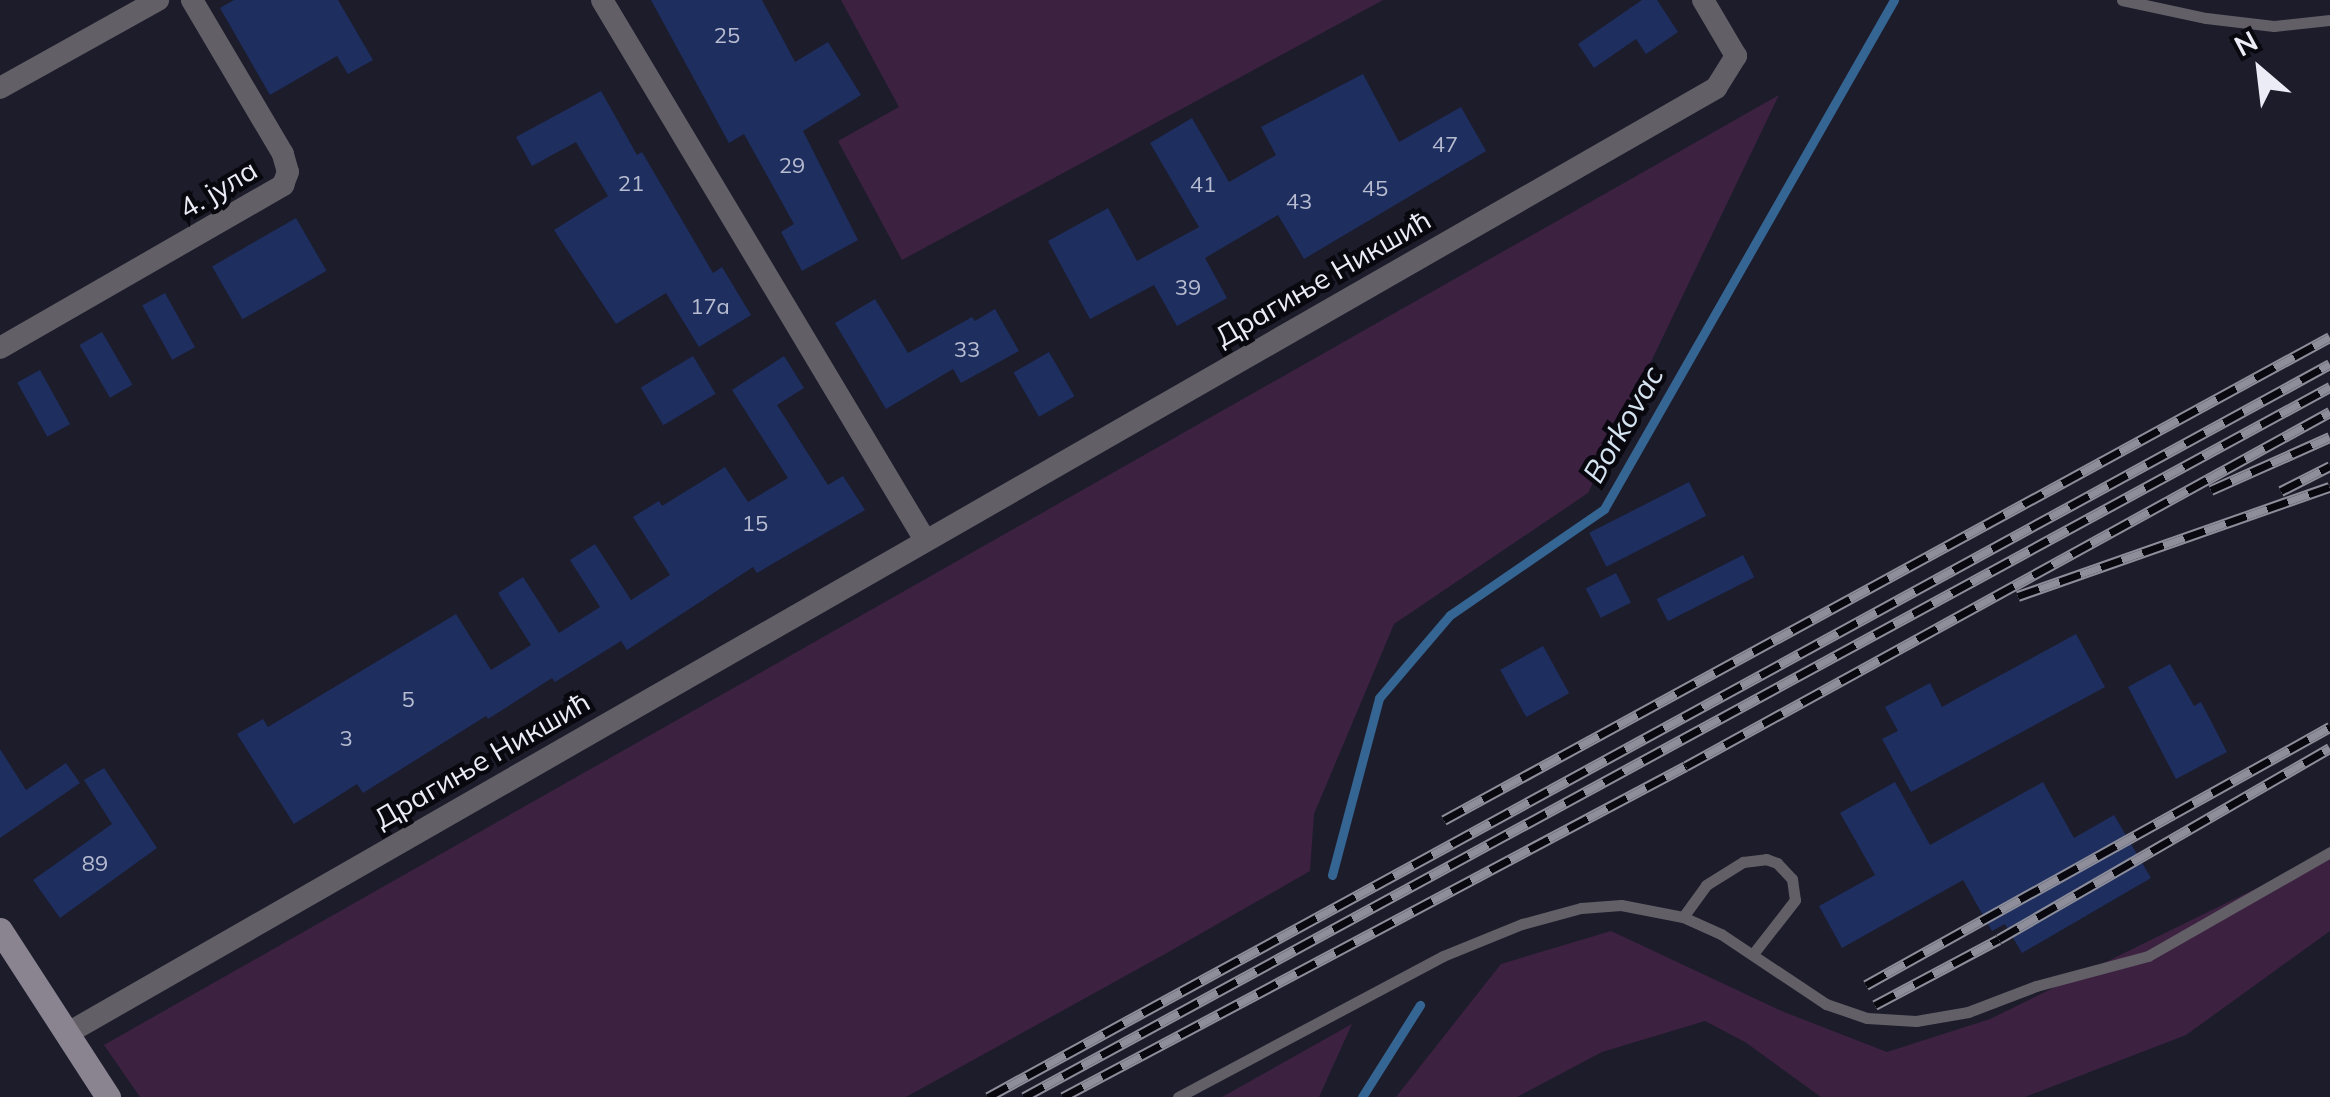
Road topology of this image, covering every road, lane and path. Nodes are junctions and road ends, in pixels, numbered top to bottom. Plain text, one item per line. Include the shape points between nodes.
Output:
1 (158, 0) edge
2 (192, 0) edge
3 (602, 0) edge
4 (1703, 0) edge
5 (2122, 0) edge
6 (2330, 20) edge
7 (0, 88) edge
8 (0, 348) edge
9 (926, 540) junction
10 (2330, 852) edge
11 (1683, 917) junction
12 (0, 930) edge
13 (1753, 954) junction
14 (68, 1033) junction
15 (108, 1097) edge
16 (1178, 1097) edge

1 - 7 street
2 - 8 street, 4. јула via 283,154 283,184
3 - 9 street
4 - 9 street, Драгиње Никшић via 1736,56 1716,88
5 - 6 lane via 2274,26
9 - 14 street, Драгиње Никшић
10 - 13 lane via 2148,956 1942,1018 1889,1022 1846,1012 1802,991
11 - 13 lane
11 - 13 lane via 1706,886 1743,862 1777,863 1792,880 1795,900
11 - 16 lane via 1601,905 1522,924 1443,956
12 - 14 street
14 - 15 street

